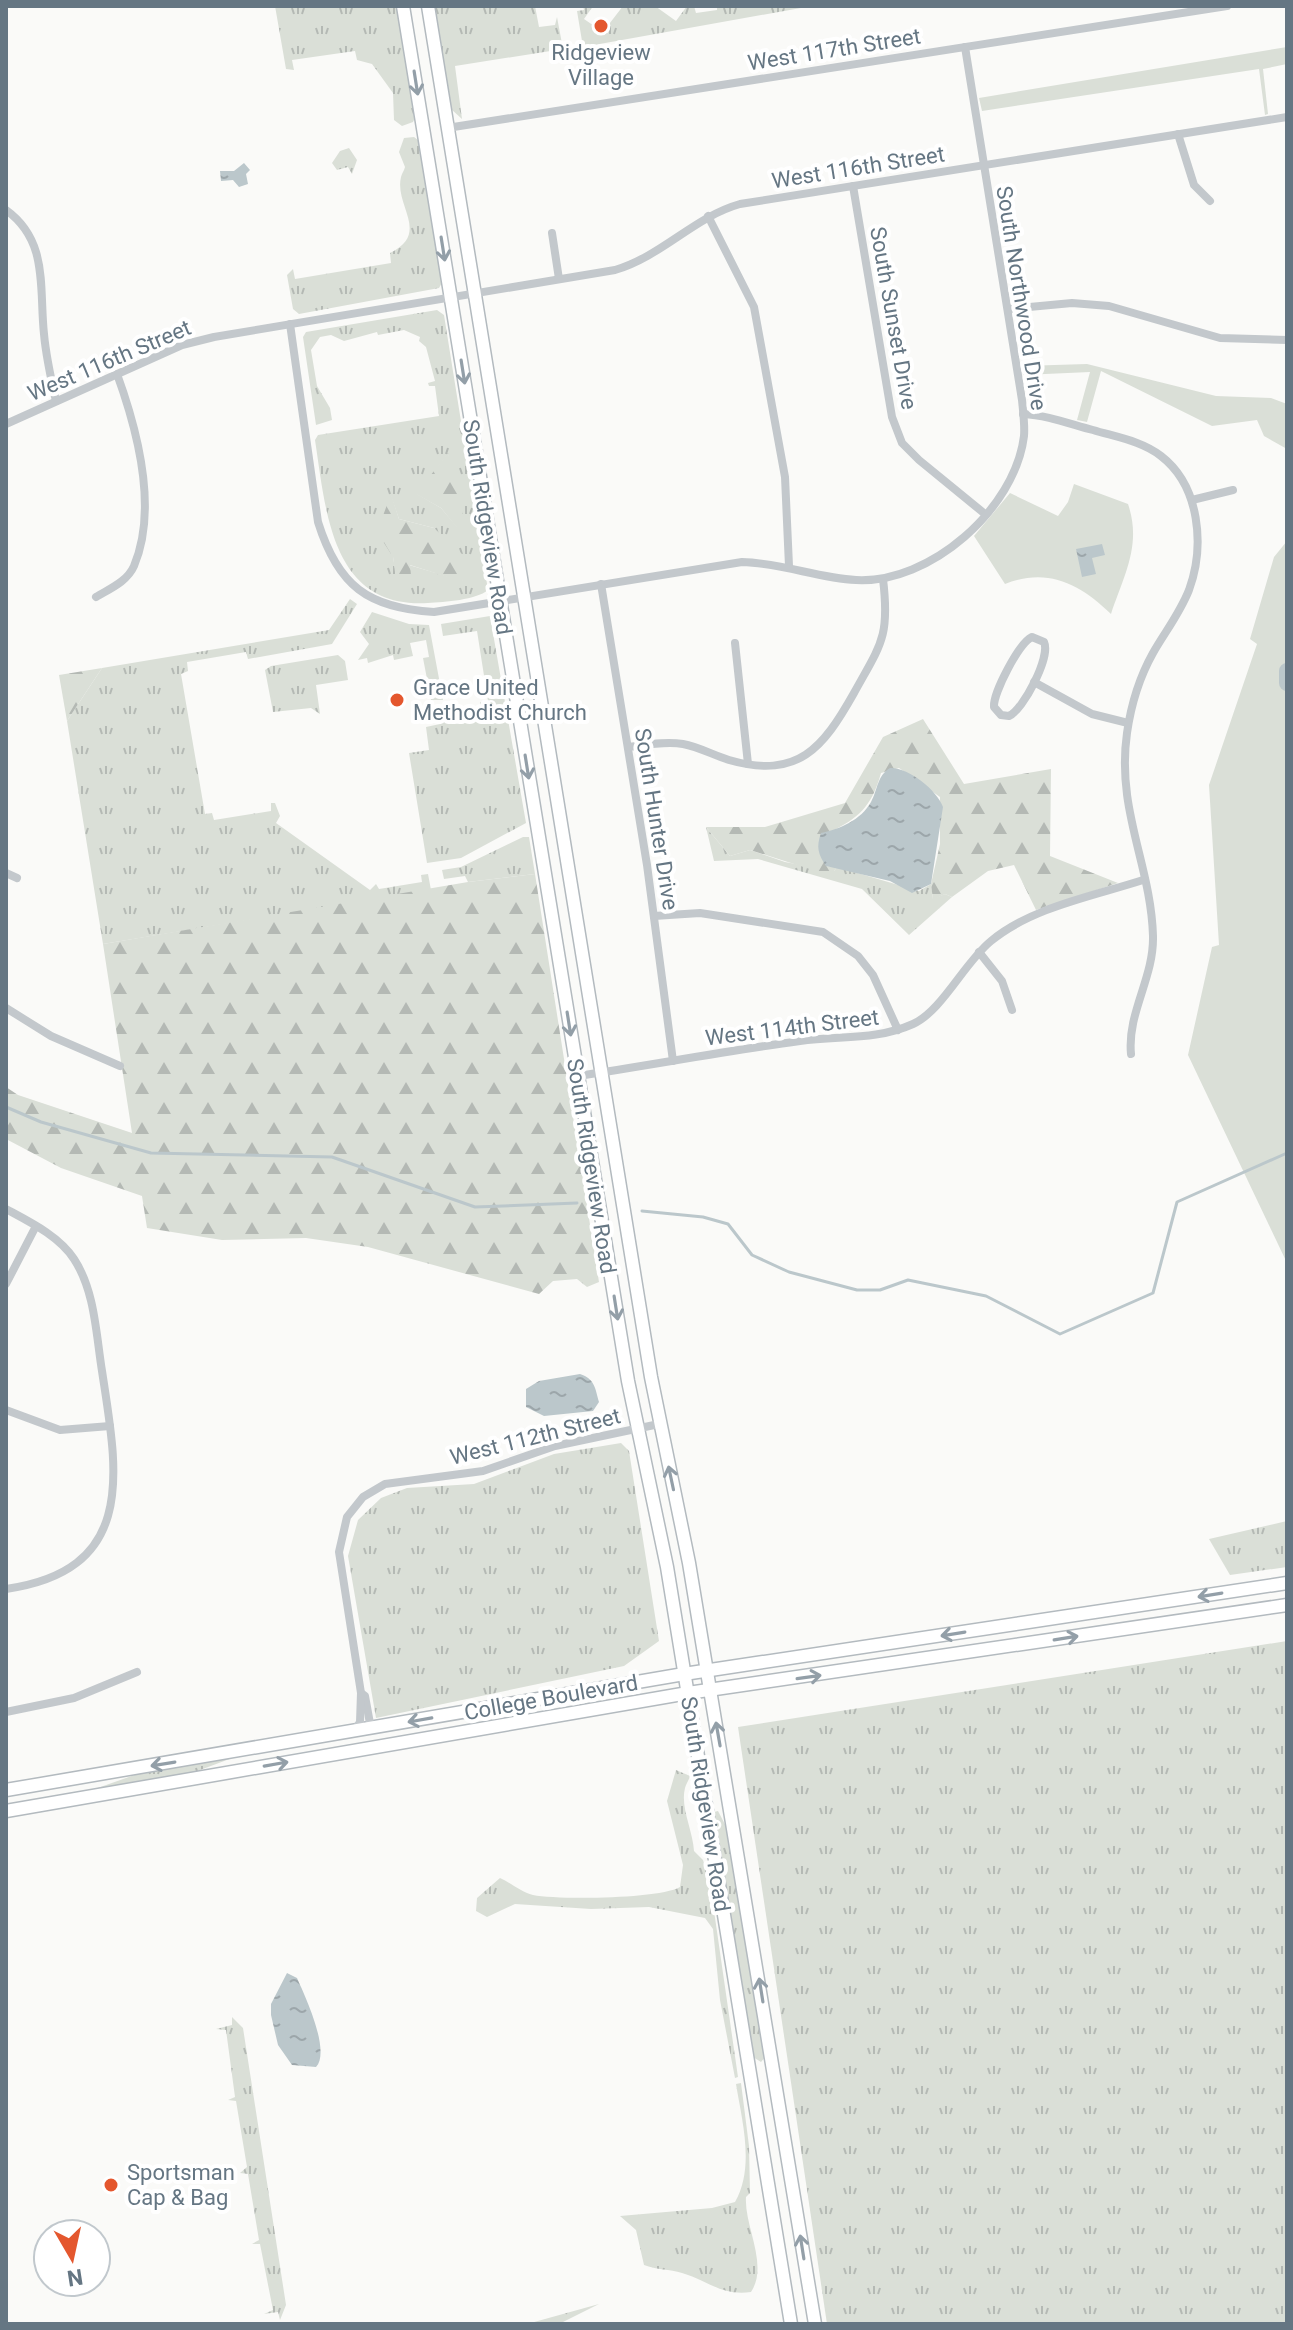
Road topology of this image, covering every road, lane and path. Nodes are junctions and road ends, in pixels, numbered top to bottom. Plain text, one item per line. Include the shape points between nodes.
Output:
1 (403, 6) edge
2 (428, 6) edge
3 (1227, 6) edge
4 (965, 47) junction
5 (1287, 117) edge
6 (447, 128) junction
7 (1178, 134) junction
8 (983, 165) junction
9 (853, 186) junction
10 (1210, 201) dead end
11 (7, 211) edge
12 (708, 216) junction
13 (552, 233) dead end
14 (559, 279) junction
15 (473, 292) junction
16 (450, 295) junction
17 (1008, 309) junction
18 (290, 324) junction
19 (1287, 340) edge
20 (117, 374) junction
21 (56, 401) junction
22 (1023, 414) junction
23 (6, 424) edge
24 (1233, 490) dead end
25 (1192, 500) junction
26 (985, 514) junction
27 (789, 566) junction
28 (883, 579) junction
29 (601, 584) junction
30 (522, 596) junction
31 (96, 597) dead end
32 (499, 599) junction
33 (735, 643) dead end
34 (1034, 682) junction
35 (1128, 723) junction
36 (628, 747) junction
37 (748, 764) junction
38 (6, 873) edge
39 (17, 878) dead end
40 (1143, 880) junction
41 (654, 916) junction
42 (979, 952) junction
43 (6, 1008) edge
44 (1012, 1010) dead end
45 (898, 1030) junction
46 (1131, 1054) dead end
47 (673, 1061) junction
48 (120, 1066) dead end
49 (600, 1073) junction
50 (578, 1076) junction
51 (6, 1209) edge
52 (36, 1226) junction
53 (6, 1284) edge
54 (6, 1410) edge
55 (659, 1424) junction
56 (110, 1426) junction
57 (637, 1429) junction
58 (1287, 1583) edge
59 (6, 1589) edge
60 (1287, 1605) edge
61 (707, 1671) junction
62 (137, 1672) dead end
63 (684, 1674) junction
64 (710, 1690) junction
65 (361, 1693) junction
66 (688, 1693) junction
67 (6, 1712) edge
68 (363, 1730) junction
69 (368, 1749) junction
70 (6, 1790) edge
71 (6, 1811) edge
72 (791, 2324) edge
73 (815, 2324) edge

1 -> 16 main road, South Ridgeview Road
2 - 6 main road, South Ridgeview Road
3 - 4 street, West 117th Street
4 - 6 street, West 117th Street
4 - 8 street, South Northwood Drive
5 - 7 street, West 116th Street
6 - 15 main road, South Ridgeview Road
7 - 8 street, West 116th Street
7 - 10 street via 1194,185
8 - 9 street, West 116th Street
8 - 17 street, South Northwood Drive
9 - 12 street, West 116th Street via 740,204
9 - 26 street, South Sunset Drive via 892,417 902,443
11 - 21 street via 29,232 39,257 43,331
12 - 14 street, West 116th Street via 640,262
12 - 27 street via 754,307 785,477
13 - 14 street
14 - 15 street, West 116th Street
15 - 16 street, West 116th Street
15 - 30 main road, South Ridgeview Road
16 - 18 street, West 116th Street
16 -> 32 main road, South Ridgeview Road
17 - 19 street via 1072,303 1109,306 1220,338
17 - 22 street, South Northwood Drive
18 - 20 street, West 116th Street via 182,345
18 - 32 street, South Northwood Drive via 318,522 338,568 369,599 401,610 434,612
20 - 21 street, West 116th Street
20 - 31 street via 136,425 143,504 133,568
21 - 23 street, West 116th Street
22 - 25 street via 1142,445 1174,467
22 - 26 street, South Northwood Drive via 1017,460
24 - 25 street
25 - 35 street via 1197,541 1189,588 1142,675
26 - 28 street, South Northwood Drive via 940,557
27 - 28 street, South Northwood Drive via 830,576
27 - 29 street, South Northwood Drive via 742,562
28 - 37 street via 887,628 825,741 780,765
29 - 30 street, South Northwood Drive
29 - 36 street, South Hunter Drive
30 - 32 street, South Northwood Drive
30 - 49 main road, South Ridgeview Road
32 -> 50 main road, South Ridgeview Road
33 - 37 street
34 - 34 street via 1016,713 1005,716 996,711 995,697 1021,645 1032,637 1041,639 1047,650
34 - 35 street via 1092,714
35 - 40 street via 1125,795
36 - 37 street via 683,744
36 - 41 street, South Hunter Drive
38 - 39 street
40 - 42 street, West 114th Street via 1035,916 1001,933
40 - 46 street via 1153,939 1148,976 1131,1027
41 - 45 street via 700,913 823,932 852,949 865,965
41 - 47 street, South Hunter Drive
42 - 44 street via 1002,981
42 - 45 street, West 114th Street via 927,1014
43 - 48 street via 51,1036
45 - 47 street, West 114th Street via 880,1037 811,1039
47 - 49 street, West 114th Street
49 - 50 street, West 114th Street
49 - 55 main road, South Ridgeview Road
50 -> 57 main road, South Ridgeview Road
51 - 52 street
52 - 53 street
52 - 56 street via 61,1243 84,1275
54 - 56 street via 60,1430
55 - 57 street, West 112th Street
61 -> 55 main road, South Ridgeview Road
56 - 59 street via 115,1489 96,1540 80,1560 53,1577
57 - 63 main road, South Ridgeview Road
57 - 65 street, West 112th Street via 555,1446 483,1471 399,1481 372,1490 354,1507 340,1540 341,1567
58 -> 61 main road, College Boulevard
64 -> 60 main road, College Boulevard
61 - 63 main road, College Boulevard
61 - 64 main road, South Ridgeview Road
62 - 67 street via 74,1698
63 - 66 main road, South Ridgeview Road
63 -> 68 main road, College Boulevard
64 - 66 main road, College Boulevard
73 -> 64 main road, South Ridgeview Road
65 - 68 street
65 - 68 street
66 - 69 main road, College Boulevard
66 - 72 main road, South Ridgeview Road
68 - 69 street
68 -> 70 main road, College Boulevard
71 -> 69 main road, College Boulevard

